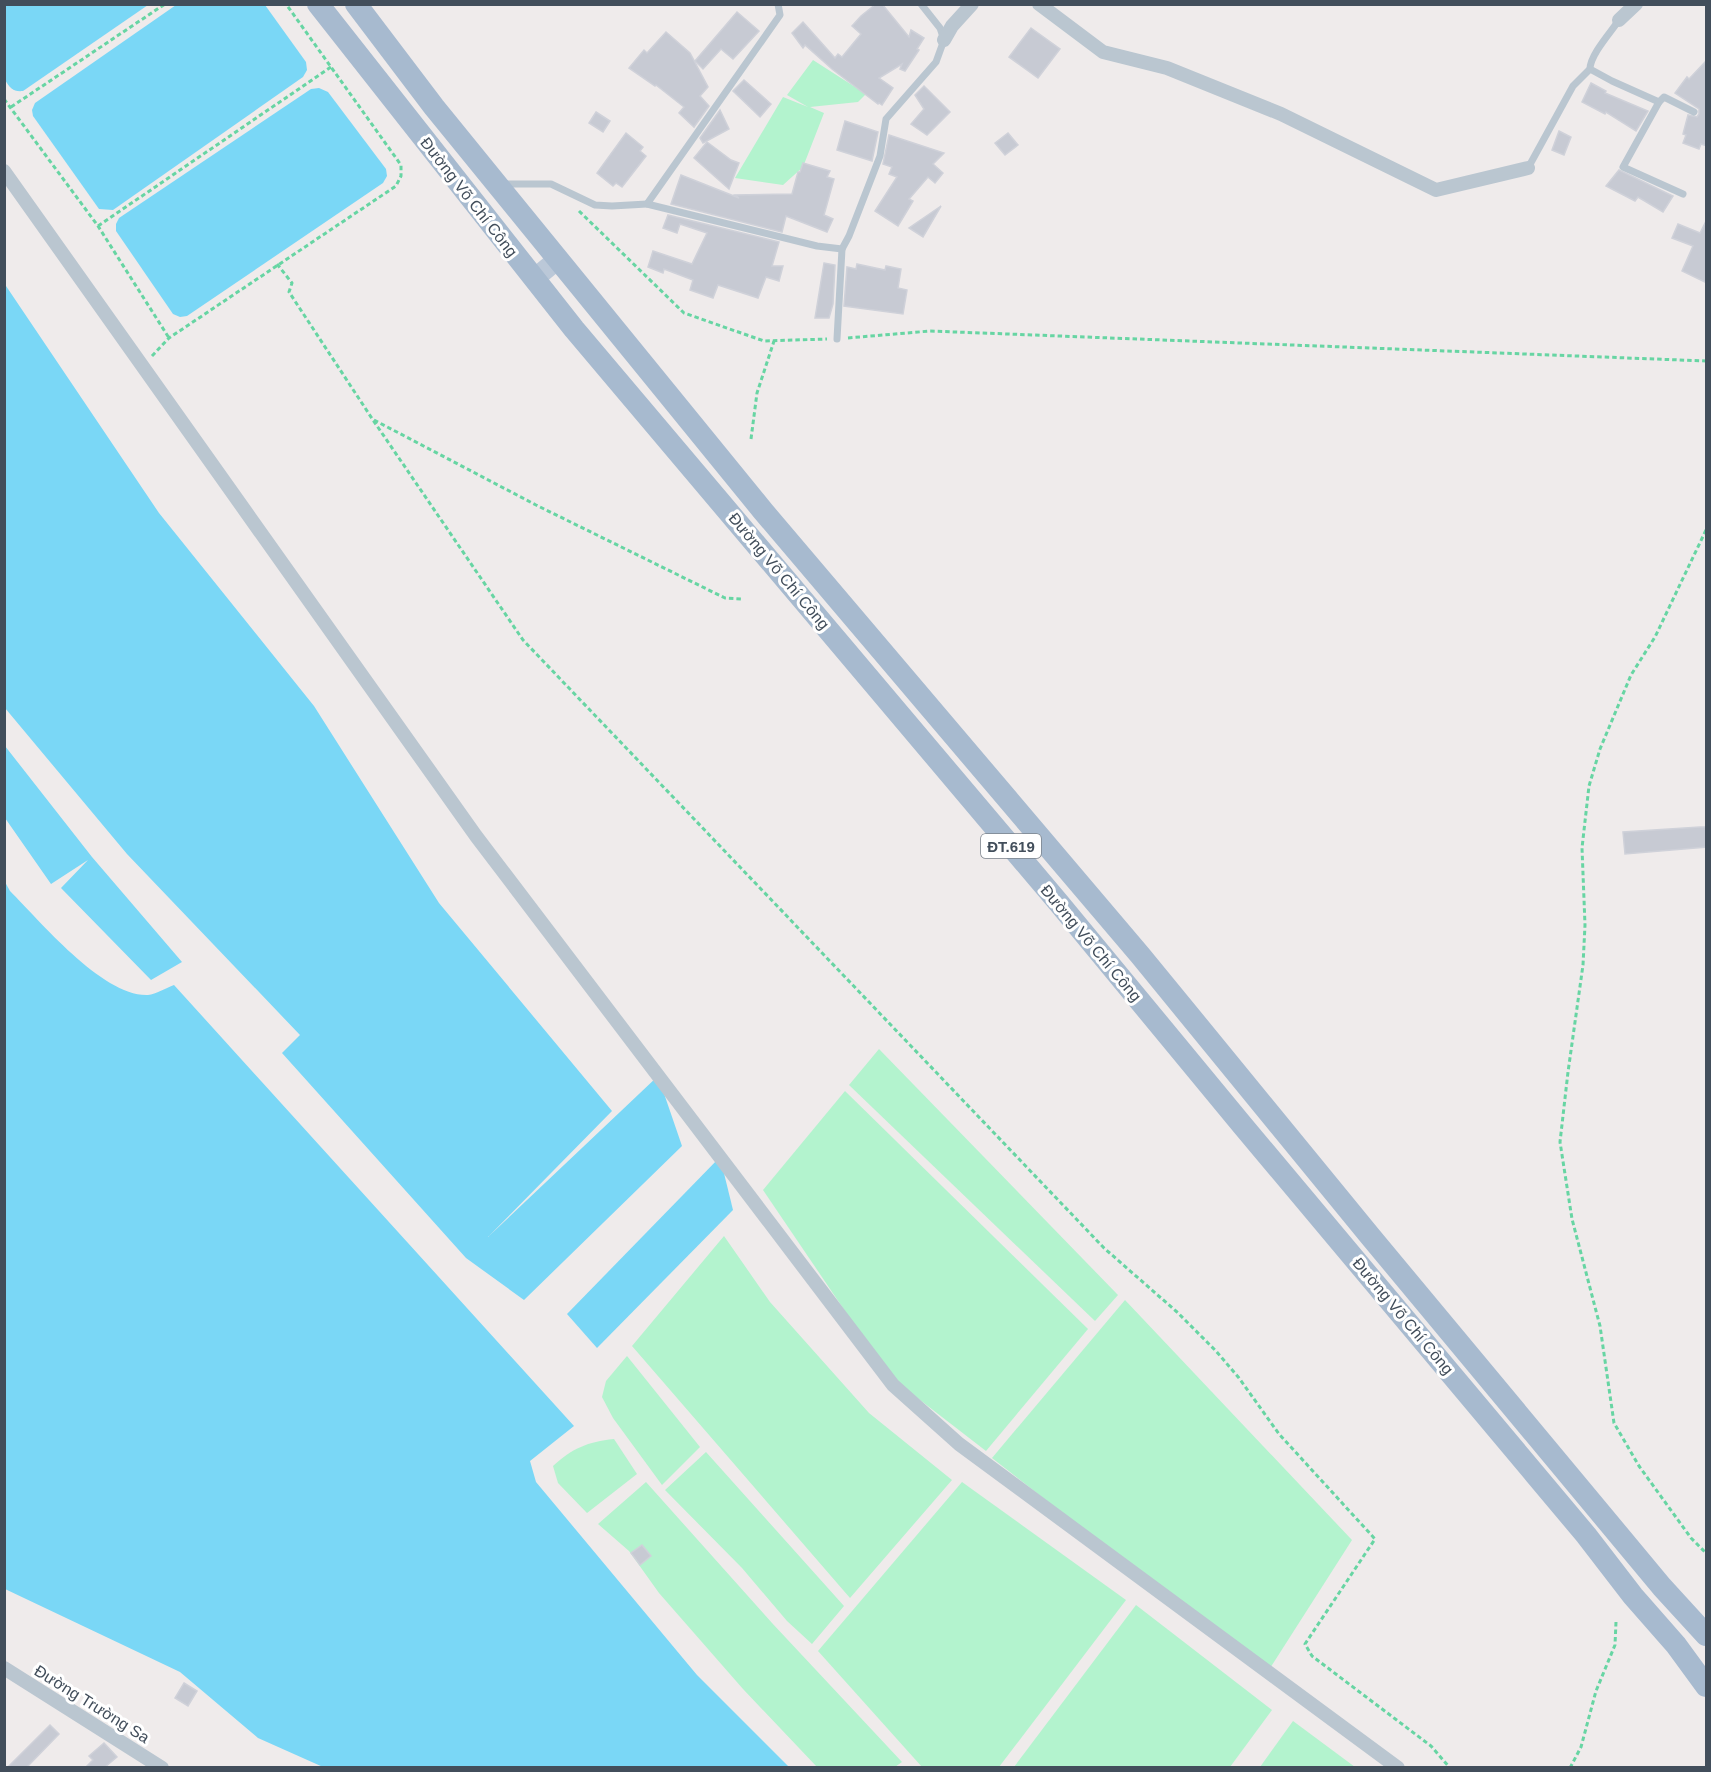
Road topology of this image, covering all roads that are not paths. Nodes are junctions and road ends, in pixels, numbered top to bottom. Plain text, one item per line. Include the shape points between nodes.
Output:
1 (318, 4) edge
2 (356, 4) edge
3 (778, 4) edge
4 (921, 4) edge
5 (972, 4) edge
6 (1039, 4) edge
7 (1636, 4) edge
8 (1619, 20) joint
9 (944, 40) junction
10 (1590, 69) junction
11 (1659, 102) junction
12 (1695, 112) dead end
13 (1528, 168) joint
14 (4, 171) edge
15 (497, 184) junction
16 (1683, 194) dead end
17 (646, 204) junction
18 (842, 249) junction
19 (558, 259) junction
20 (534, 279) junction
21 (837, 339) road end
22 (1705, 1628) edge
23 (4, 1668) edge
24 (1707, 1686) edge
25 (162, 1767) edge
26 (1398, 1767) edge

1 - 20 main road, Đường Võ Chí Công / ĐT.619
2 - 15 main road, Đường Võ Chí Công / ĐT.619
3 - 17 lane via 780,15
4 - 9 lane via 940,28
5 - 9 street
6 - 13 street via 1103,52 1167,68 1281,114 1436,190
7 - 8 street
8 - 10 lane
9 - 18 lane via 936,62 886,119 880,156
10 - 11 lane
10 - 13 lane via 1573,86
11 - 12 lane via 1664,97
11 - 16 lane via 1623,167
14 - 26 street via 476,836 893,1385 959,1444
15 - 17 lane via 551,184 595,205
15 - 19 main road, Đường Võ Chí Công / ĐT.619
17 - 18 lane
18 - 21 lane
19 - 20 main road
19 - 22 main road, Đường Võ Chí Công / ĐT.619 via 763,511 1132,946 1662,1587
20 - 24 main road, Đường Võ Chí Công / ĐT.619 via 1586,1535
23 - 25 street, Đường Trường Sa

